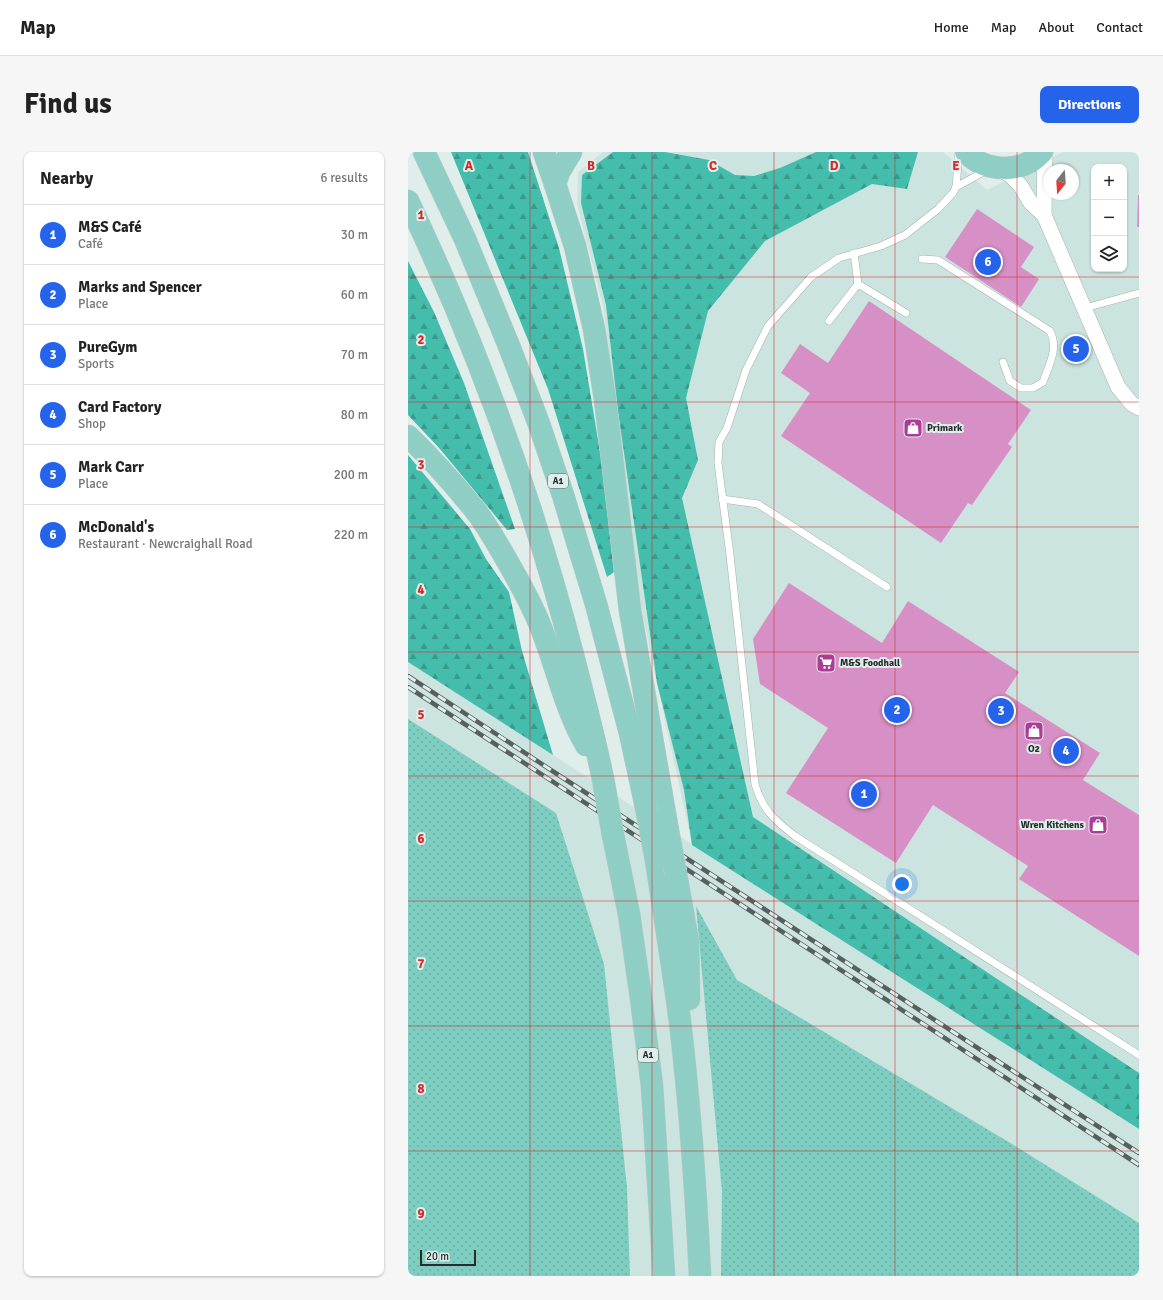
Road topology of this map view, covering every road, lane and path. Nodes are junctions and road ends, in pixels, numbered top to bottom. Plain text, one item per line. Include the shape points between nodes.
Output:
1 (544, 152) edge
2 (571, 152) edge
3 (959, 152) edge
4 (966, 152) edge
5 (1042, 152) edge
6 (1045, 152) edge
7 (428, 160) edge
8 (995, 168) junction
9 (555, 184) junction
10 (956, 187) junction
11 (408, 201) edge
12 (1044, 215) junction
13 (854, 253) junction
14 (922, 259) dead end
15 (858, 284) junction
16 (1139, 293) edge
17 (1085, 308) junction
18 (906, 312) dead end
19 (829, 320) dead end
20 (1003, 362) dead end
21 (1139, 408) edge
22 (408, 436) edge
23 (722, 499) junction
24 (887, 587) dead end
25 (602, 775) junction
26 (1139, 1055) edge
27 (686, 1082) junction
28 (664, 1276) edge
29 (700, 1276) edge

1 - 9 main road
2 - 9 main road
3 - 10 lane
4 - 8 main road via 979,162
5 - 8 main road via 1032,161 1016,167
6 - 12 street
7 - 27 main road, A1, bridge via 509,346 563,495 596,604 630,733 656,860
8 - 10 lane
8 - 12 street via 1010,175 1031,203
9 - 27 main road, bridge via 575,246 594,329 605,399 630,610 688,942 690,1010
10 - 13 lane via 938,209 905,235 881,246
11 - 25 main road, A1 via 462,323 514,460 552,579
12 - 17 street
13 - 15 lane
13 - 23 lane via 839,258 811,277 768,326 746,370 727,428 719,442 718,463
14 - 20 lane via 938,260 1050,332 1054,339 1054,348 1043,382 1033,388 1021,388 1010,380
15 - 18 lane
15 - 19 lane
16 - 17 lane
17 - 21 street via 1118,387 1132,404
22 - 25 main road via 476,511 525,592 568,706
23 - 24 lane via 758,504
23 - 26 lane via 755,784 758,797 765,808 795,836
25 - 28 main road, A1, bridge via 629,914 652,1086
27 - 29 main road, A1

